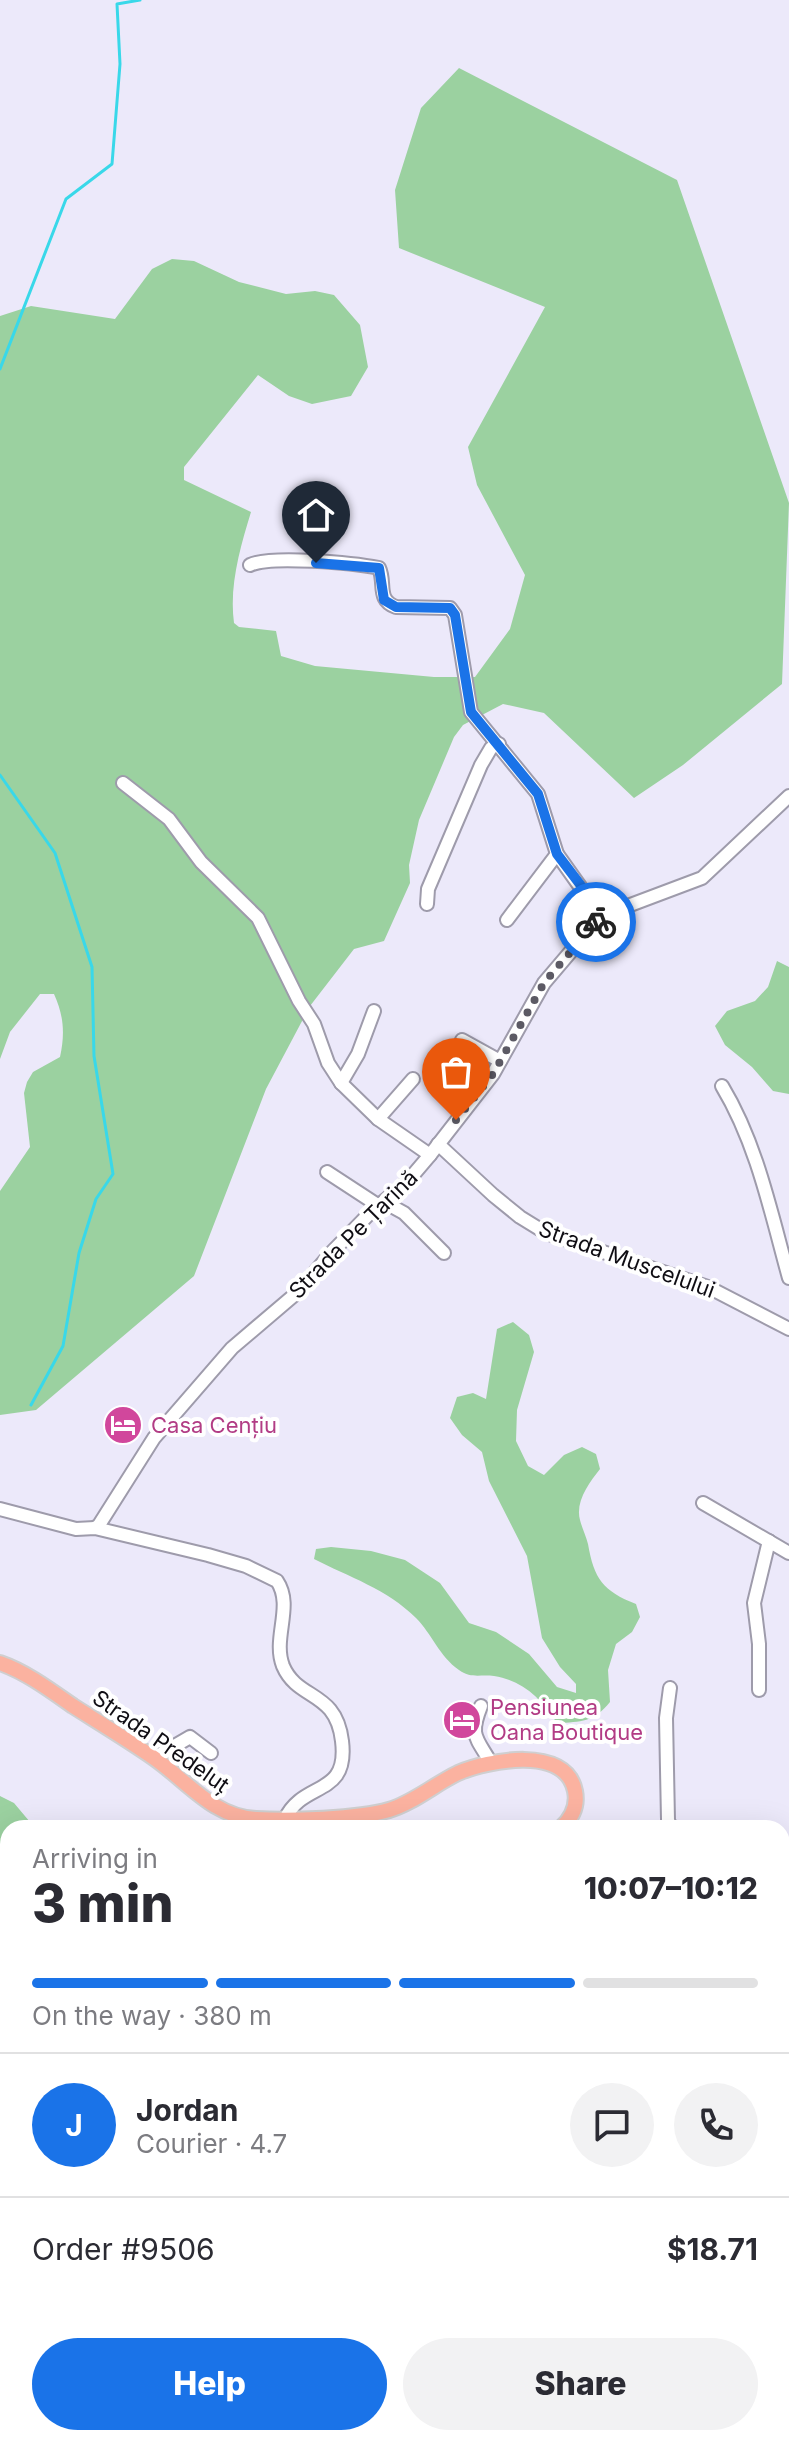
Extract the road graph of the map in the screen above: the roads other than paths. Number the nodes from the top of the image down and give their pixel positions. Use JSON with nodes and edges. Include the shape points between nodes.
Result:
{"nodes":[{"id":1,"x":250,"y":565,"type":"dead end"},
{"id":2,"x":499,"y":744,"type":"junction"},
{"id":3,"x":123,"y":783,"type":"dead end"},
{"id":4,"x":789,"y":796,"type":"edge"},
{"id":5,"x":557,"y":854,"type":"junction"},
{"id":6,"x":427,"y":904,"type":"dead end"},
{"id":7,"x":601,"y":916,"type":"junction"},
{"id":8,"x":507,"y":920,"type":"dead end"},
{"id":9,"x":374,"y":1011,"type":"dead end"},
{"id":10,"x":462,"y":1040,"type":"dead end"},
{"id":11,"x":500,"y":1061,"type":"junction"},
{"id":12,"x":413,"y":1079,"type":"dead end"},
{"id":13,"x":341,"y":1083,"type":"junction"},
{"id":14,"x":722,"y":1086,"type":"dead end"},
{"id":15,"x":378,"y":1119,"type":"junction"},
{"id":16,"x":438,"y":1144,"type":"junction"},
{"id":17,"x":430,"y":1155,"type":"junction"},
{"id":18,"x":327,"y":1172,"type":"dead end"},
{"id":19,"x":381,"y":1204,"type":"junction"},
{"id":20,"x":444,"y":1253,"type":"dead end"},
{"id":21,"x":789,"y":1278,"type":"edge"},
{"id":22,"x":789,"y":1329,"type":"edge"},
{"id":23,"x":703,"y":1503,"type":"dead end"},
{"id":24,"x":0,"y":1509,"type":"edge"},
{"id":25,"x":95,"y":1528,"type":"junction"},
{"id":26,"x":769,"y":1541,"type":"junction"},
{"id":27,"x":789,"y":1553,"type":"edge"},
{"id":28,"x":0,"y":1663,"type":"edge"},
{"id":29,"x":670,"y":1688,"type":"dead end"},
{"id":30,"x":759,"y":1690,"type":"dead end"},
{"id":31,"x":481,"y":1706,"type":"dead end"},
{"id":32,"x":211,"y":1753,"type":"dead end"},
{"id":33,"x":154,"y":1758,"type":"junction"},
{"id":34,"x":491,"y":1763,"type":"junction"},
{"id":35,"x":285,"y":1819,"type":"junction"},
{"id":36,"x":568,"y":1820,"type":"edge"},
{"id":37,"x":668,"y":1820,"type":"edge"}],
"edges":[{"from":1,"to":2,"type":"street","via":[[289,561],[379,568],[389,605],[450,608],[471,712]]},
{"from":2,"to":5,"type":"street","via":[[538,794]]},
{"from":2,"to":6,"type":"street","via":[[487,752],[428,889]]},
{"from":3,"to":13,"type":"street","via":[[169,819],[201,862],[258,918]]},
{"from":4,"to":7,"type":"street","name":"Strada Pe Țarină","via":[[702,878]]},
{"from":5,"to":7,"type":"street"},
{"from":5,"to":8,"type":"street"},
{"from":7,"to":11,"type":"street","name":"Strada Pe Țarină","via":[[544,983]]},
{"from":9,"to":13,"type":"street"},
{"from":10,"to":11,"type":"street"},
{"from":11,"to":16,"type":"street","name":"Strada Pe Țarină"},
{"from":12,"to":15,"type":"street"},
{"from":13,"to":15,"type":"street"},
{"from":14,"to":21,"type":"street","via":[[748,1137]]},
{"from":15,"to":17,"type":"street"},
{"from":16,"to":17,"type":"street","name":"Strada Pe Țarină"},
{"from":16,"to":22,"type":"street","name":"Strada Muscelului","via":[[493,1195],[546,1233],[708,1287]]},
{"from":17,"to":19,"type":"street","name":"Strada Pe Țarină"},
{"from":18,"to":19,"type":"street"},
{"from":19,"to":20,"type":"street","via":[[404,1213]]},
{"from":19,"to":25,"type":"street","name":"Strada Pe Țarină","via":[[299,1291],[232,1348],[154,1438]]},
{"from":23,"to":26,"type":"street"},
{"from":24,"to":25,"type":"street","via":[[76,1529]]},
{"from":25,"to":35,"type":"street","via":[[246,1566],[282,1587],[282,1665],[295,1683],[334,1713],[344,1755],[331,1784],[293,1805]]},
{"from":26,"to":27,"type":"street"},
{"from":26,"to":30,"type":"street","via":[[754,1603]]},
{"from":28,"to":33,"type":"main road","name":"Strada Predeluț"},
{"from":29,"to":37,"type":"street"},
{"from":31,"to":34,"type":"street","via":[[474,1734]]},
{"from":32,"to":33,"type":"street","via":[[190,1737]]},
{"from":33,"to":35,"type":"main road","name":"Strada Predeluț","via":[[228,1814]]},
{"from":34,"to":35,"type":"main road","name":"Strada Predeluț","via":[[460,1772],[390,1810]]},
{"from":34,"to":36,"type":"main road","name":"Strada Predeluț","via":[[532,1760],[564,1770],[576,1797]]}]}
